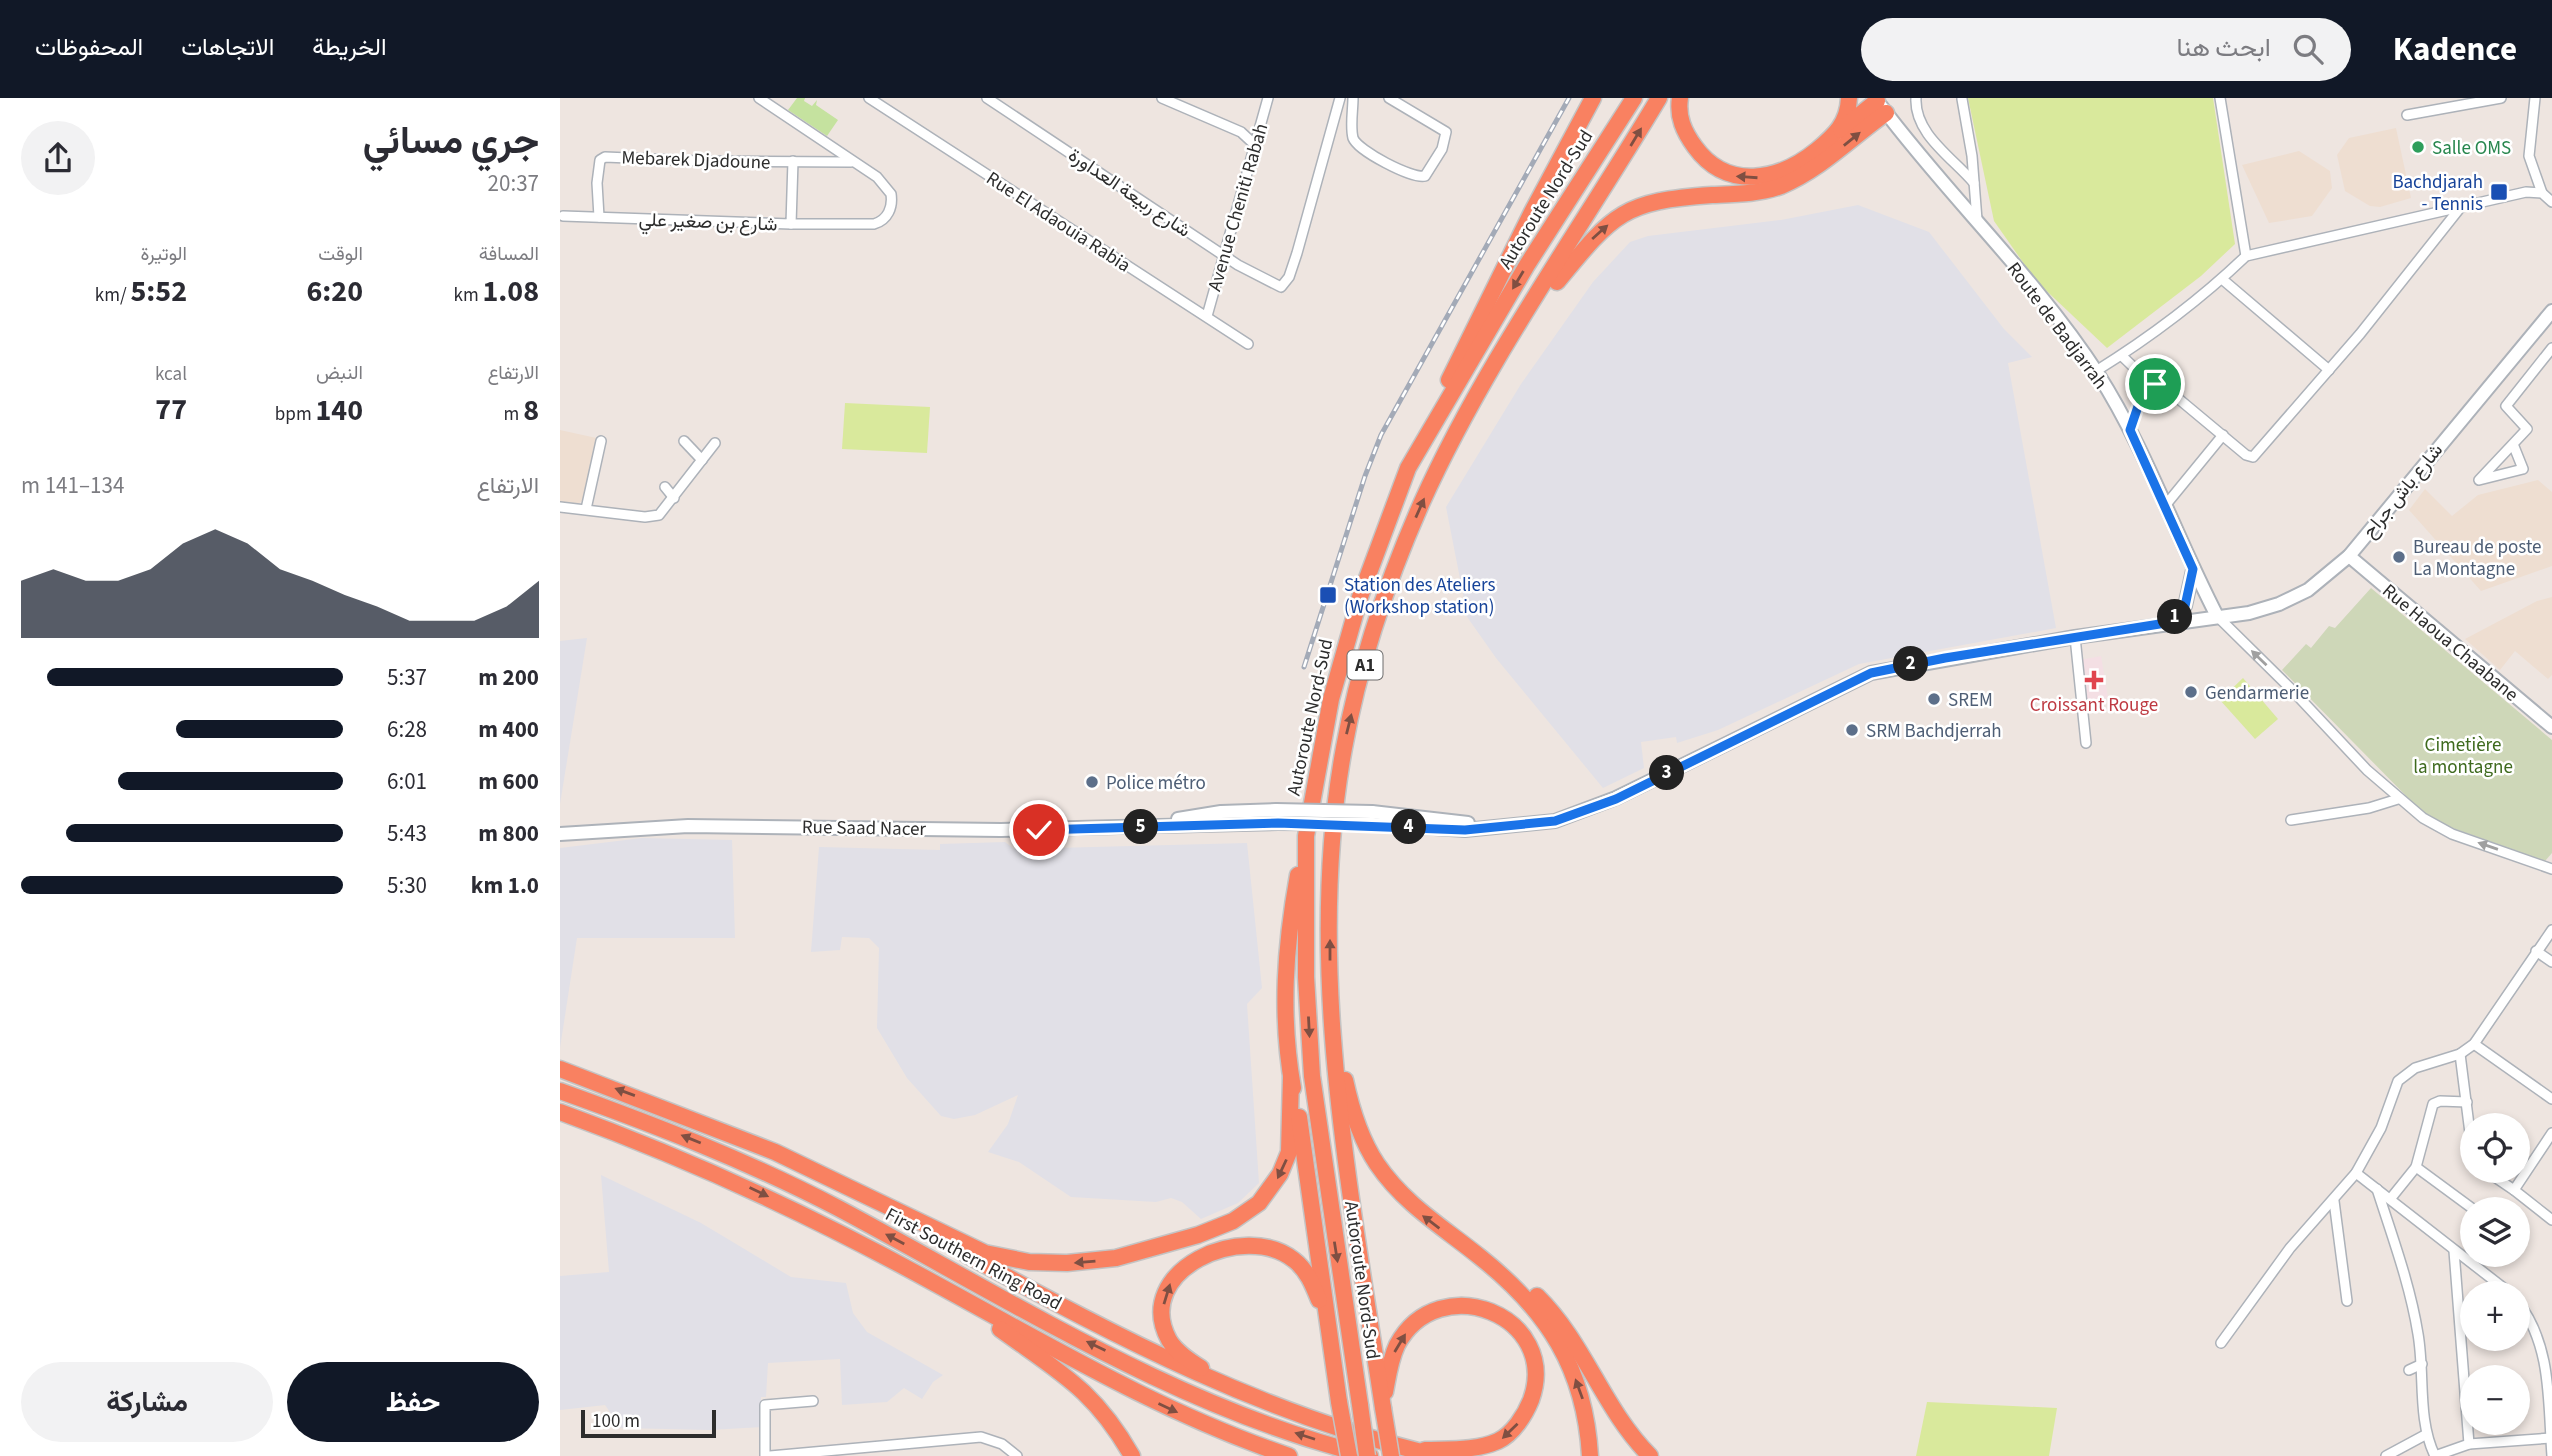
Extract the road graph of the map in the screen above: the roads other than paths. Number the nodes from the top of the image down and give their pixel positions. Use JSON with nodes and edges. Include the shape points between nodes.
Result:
{"nodes":[{"id":1,"x":759,"y":98,"type":"edge"},
{"id":2,"x":869,"y":98,"type":"edge"},
{"id":3,"x":987,"y":98,"type":"edge"},
{"id":4,"x":1163,"y":98,"type":"edge"},
{"id":5,"x":1268,"y":98,"type":"edge"},
{"id":6,"x":1340,"y":98,"type":"edge"},
{"id":7,"x":1353,"y":98,"type":"edge"},
{"id":8,"x":1389,"y":98,"type":"edge"},
{"id":9,"x":1593,"y":98,"type":"edge"},
{"id":10,"x":1633,"y":98,"type":"edge"},
{"id":11,"x":1660,"y":98,"type":"edge"},
{"id":12,"x":1680,"y":98,"type":"edge"},
{"id":13,"x":1849,"y":98,"type":"edge"},
{"id":14,"x":1916,"y":98,"type":"edge"},
{"id":15,"x":2220,"y":98,"type":"edge"},
{"id":16,"x":2501,"y":98,"type":"edge"},
{"id":17,"x":2535,"y":98,"type":"edge"},
{"id":18,"x":1962,"y":99,"type":"edge"},
{"id":19,"x":1879,"y":104,"type":"edge"},
{"id":20,"x":2407,"y":115,"type":"dead end"},
{"id":21,"x":1840,"y":130,"type":"junction"},
{"id":22,"x":1254,"y":144,"type":"junction"},
{"id":23,"x":793,"y":161,"type":"junction"},
{"id":24,"x":851,"y":162,"type":"junction"},
{"id":25,"x":1974,"y":183,"type":"junction"},
{"id":26,"x":2542,"y":193,"type":"junction"},
{"id":27,"x":2552,"y":202,"type":"edge"},
{"id":28,"x":2460,"y":208,"type":"junction"},
{"id":29,"x":563,"y":216,"type":"dead end"},
{"id":30,"x":599,"y":217,"type":"junction"},
{"id":31,"x":1977,"y":220,"type":"junction"},
{"id":32,"x":791,"y":224,"type":"junction"},
{"id":33,"x":1224,"y":255,"type":"junction"},
{"id":34,"x":2246,"y":256,"type":"junction"},
{"id":35,"x":2222,"y":279,"type":"junction"},
{"id":36,"x":2552,"y":311,"type":"edge"},
{"id":37,"x":1207,"y":316,"type":"junction"},
{"id":38,"x":1510,"y":341,"type":"junction"},
{"id":39,"x":1248,"y":344,"type":"dead end"},
{"id":40,"x":2552,"y":348,"type":"edge"},
{"id":41,"x":2122,"y":356,"type":"junction"},
{"id":42,"x":2329,"y":370,"type":"junction"},
{"id":43,"x":2096,"y":371,"type":"junction"},
{"id":44,"x":2147,"y":380,"type":"junction"},
{"id":45,"x":2130,"y":430,"type":"junction"},
{"id":46,"x":2223,"y":435,"type":"junction"},
{"id":47,"x":601,"y":441,"type":"dead end"},
{"id":48,"x":684,"y":441,"type":"dead end"},
{"id":49,"x":715,"y":443,"type":"dead end"},
{"id":50,"x":2513,"y":443,"type":"junction"},
{"id":51,"x":702,"y":460,"type":"junction"},
{"id":52,"x":1408,"y":468,"type":"junction"},
{"id":53,"x":665,"y":486,"type":"dead end"},
{"id":54,"x":674,"y":498,"type":"junction"},
{"id":55,"x":560,"y":507,"type":"edge"},
{"id":56,"x":2164,"y":508,"type":"junction"},
{"id":57,"x":586,"y":509,"type":"junction"},
{"id":58,"x":2349,"y":556,"type":"junction"},
{"id":59,"x":2193,"y":569,"type":"junction"},
{"id":60,"x":2217,"y":616,"type":"junction"},
{"id":61,"x":2166,"y":623,"type":"junction"},
{"id":62,"x":2075,"y":636,"type":"junction"},
{"id":63,"x":2552,"y":727,"type":"edge"},
{"id":64,"x":2086,"y":743,"type":"dead end"},
{"id":65,"x":2398,"y":799,"type":"junction"},
{"id":66,"x":2291,"y":820,"type":"dead end"},
{"id":67,"x":1489,"y":828,"type":"joint"},
{"id":68,"x":560,"y":834,"type":"edge"},
{"id":69,"x":1306,"y":836,"type":"junction"},
{"id":70,"x":2552,"y":869,"type":"edge"},
{"id":71,"x":2552,"y":930,"type":"edge"},
{"id":72,"x":2536,"y":951,"type":"junction"},
{"id":73,"x":2552,"y":962,"type":"edge"},
{"id":74,"x":1332,"y":1018,"type":"junction"},
{"id":75,"x":2474,"y":1044,"type":"junction"},
{"id":76,"x":2460,"y":1054,"type":"junction"},
{"id":77,"x":560,"y":1069,"type":"edge"},
{"id":78,"x":1291,"y":1078,"type":"junction"},
{"id":79,"x":560,"y":1091,"type":"edge"},
{"id":80,"x":2552,"y":1100,"type":"edge"},
{"id":81,"x":2467,"y":1102,"type":"junction"},
{"id":82,"x":560,"y":1112,"type":"edge"},
{"id":83,"x":2468,"y":1113,"type":"edge"},
{"id":84,"x":2552,"y":1133,"type":"edge"},
{"id":85,"x":2416,"y":1167,"type":"junction"},
{"id":86,"x":2356,"y":1173,"type":"junction"},
{"id":87,"x":2504,"y":1183,"type":"edge"},
{"id":88,"x":845,"y":1187,"type":"junction"},
{"id":89,"x":2376,"y":1189,"type":"junction"},
{"id":90,"x":2514,"y":1190,"type":"junction"},
{"id":91,"x":2391,"y":1198,"type":"junction"},
{"id":92,"x":2460,"y":1199,"type":"edge"},
{"id":93,"x":2334,"y":1201,"type":"junction"},
{"id":94,"x":2552,"y":1220,"type":"edge"},
{"id":95,"x":2454,"y":1251,"type":"junction"},
{"id":96,"x":1479,"y":1256,"type":"junction"},
{"id":97,"x":2497,"y":1281,"type":"edge"},
{"id":98,"x":935,"y":1283,"type":"junction"},
{"id":99,"x":2347,"y":1301,"type":"dead end"},
{"id":100,"x":2530,"y":1321,"type":"edge"},
{"id":101,"x":2221,"y":1343,"type":"dead end"},
{"id":102,"x":1334,"y":1364,"type":"junction"},
{"id":103,"x":2422,"y":1364,"type":"junction"},
{"id":104,"x":2409,"y":1370,"type":"dead end"},
{"id":105,"x":1223,"y":1384,"type":"junction"},
{"id":106,"x":813,"y":1401,"type":"dead end"},
{"id":107,"x":2550,"y":1401,"type":"edge"},
{"id":108,"x":1383,"y":1408,"type":"junction"},
{"id":109,"x":2425,"y":1435,"type":"junction"},
{"id":110,"x":2550,"y":1438,"type":"edge"},
{"id":111,"x":2469,"y":1444,"type":"junction"},
{"id":112,"x":1413,"y":1450,"type":"junction"},
{"id":113,"x":767,"y":1456,"type":"edge"},
{"id":114,"x":1017,"y":1456,"type":"edge"},
{"id":115,"x":1132,"y":1456,"type":"edge"},
{"id":116,"x":1289,"y":1456,"type":"edge"},
{"id":117,"x":1349,"y":1456,"type":"edge"},
{"id":118,"x":1368,"y":1456,"type":"edge"},
{"id":119,"x":1391,"y":1456,"type":"edge"},
{"id":120,"x":1437,"y":1456,"type":"edge"},
{"id":121,"x":1590,"y":1456,"type":"edge"},
{"id":122,"x":1650,"y":1456,"type":"edge"},
{"id":123,"x":2386,"y":1456,"type":"edge"},
{"id":124,"x":2435,"y":1456,"type":"edge"},
{"id":125,"x":2552,"y":1456,"type":"edge"}],
"edges":[{"from":1,"to":24,"type":"street"},
{"from":2,"to":37,"type":"street","name":"Rue El Adaouia Rabia"},
{"from":3,"to":33,"type":"street","name":"شارع ربيعة العداورة"},
{"from":4,"to":22,"type":"street","via":[[1241,132]]},
{"from":5,"to":22,"type":"street","name":"Avenue Cheniti Rabah"},
{"from":6,"to":33,"type":"street","name":"شارع ربيعة العداورة","via":[[1289,277],[1281,287],[1273,285]]},
{"from":7,"to":8,"type":"street","via":[[1352,135],[1358,146],[1390,165],[1425,176],[1442,149],[1446,132]]},
{"from":9,"to":52,"type":"highway","via":[[1497,281]]},
{"from":10,"to":52,"type":"highway","name":"Autoroute Nord-Sud","number":"A1","one_way":true,"via":[[1520,276]]},
{"from":38,"to":11,"type":"highway","name":"Autoroute Nord-Sud","number":"A1","one_way":true},
{"from":21,"to":12,"type":"highway","one_way":true,"via":[[1783,171],[1756,178],[1732,176],[1709,164],[1691,142],[1679,114]]},
{"from":13,"to":21,"type":"highway"},
{"from":14,"to":25,"type":"street","via":[[1927,132]]},
{"from":15,"to":34,"type":"street"},
{"from":16,"to":20,"type":"street"},
{"from":17,"to":26,"type":"street","via":[[2529,156]]},
{"from":18,"to":25,"type":"street"},
{"from":19,"to":21,"type":"highway"},
{"from":19,"to":31,"type":"main road","name":"Route de Badjarrah"},
{"from":38,"to":19,"type":"highway","one_way":true,"via":[[1587,243],[1623,214],[1673,197],[1780,186],[1816,166]]},
{"from":22,"to":33,"type":"street","name":"Avenue Cheniti Rabah"},
{"from":23,"to":24,"type":"street","name":"Mebarek Djadoune"},
{"from":23,"to":30,"type":"street","name":"Mebarek Djadoune","via":[[606,157],[597,170]]},
{"from":23,"to":32,"type":"street","name":"شارع بن صغير علي"},
{"from":24,"to":32,"type":"street","via":[[877,177],[891,194],[885,219],[864,225]]},
{"from":25,"to":31,"type":"street"},
{"from":26,"to":27,"type":"street"},
{"from":26,"to":28,"type":"street","via":[[2526,192]]},
{"from":28,"to":34,"type":"street"},
{"from":28,"to":42,"type":"street"},
{"from":29,"to":30,"type":"street","name":"شارع بن صغير علي"},
{"from":30,"to":32,"type":"street","name":"شارع بن صغير علي"},
{"from":31,"to":43,"type":"main road","name":"Route de Badjarrah"},
{"from":33,"to":37,"type":"street","name":"Avenue Cheniti Rabah"},
{"from":34,"to":35,"type":"street"},
{"from":35,"to":41,"type":"street"},
{"from":35,"to":42,"type":"street"},
{"from":36,"to":58,"type":"main road","name":"شارع باش جراح"},
{"from":37,"to":39,"type":"street","name":"Rue El Adaouia Rabia"},
{"from":74,"to":38,"type":"highway","name":"Autoroute Nord-Sud","number":"A1","one_way":true,"via":[[1332,865],[1338,790],[1353,708],[1405,542],[1453,441]]},
{"from":40,"to":50,"type":"street","via":[[2506,406],[2528,429]]},
{"from":41,"to":43,"type":"street"},
{"from":41,"to":44,"type":"street"},
{"from":42,"to":46,"type":"street","via":[[2256,456],[2246,455]]},
{"from":43,"to":45,"type":"main road","name":"Route de Badjarrah"},
{"from":44,"to":45,"type":"street"},
{"from":44,"to":46,"type":"street","via":[[2170,392]]},
{"from":45,"to":56,"type":"main road","name":"Route de Badjarrah"},
{"from":46,"to":56,"type":"street"},
{"from":47,"to":57,"type":"street"},
{"from":48,"to":51,"type":"street"},
{"from":49,"to":51,"type":"street"},
{"from":50,"to":50,"type":"street","via":[[2488,471],[2479,480],[2523,470]]},
{"from":51,"to":54,"type":"street"},
{"from":52,"to":69,"type":"highway","name":"Autoroute Nord-Sud","number":"A1","via":[[1346,642]]},
{"from":53,"to":54,"type":"street"},
{"from":54,"to":57,"type":"street","via":[[653,517]]},
{"from":55,"to":57,"type":"street"},
{"from":56,"to":59,"type":"main road","name":"Route de Badjarrah"},
{"from":58,"to":60,"type":"main road","name":"شارع باش جراح","via":[[2308,590],[2279,604]]},
{"from":58,"to":63,"type":"main road","name":"Rue Haoua Chaabane"},
{"from":59,"to":60,"type":"main road","name":"Route de Badjarrah"},
{"from":59,"to":61,"type":"main road","via":[[2185,606]]},
{"from":60,"to":61,"type":"main road","name":"شارع باش جراح"},
{"from":65,"to":60,"type":"street","one_way":true},
{"from":61,"to":62,"type":"main road","name":"شارع باش جراح"},
{"from":62,"to":64,"type":"street"},
{"from":62,"to":67,"type":"main road","name":"شارع باش جراح","via":[[1871,673],[1616,799],[1555,821]]},
{"from":65,"to":66,"type":"street"},
{"from":70,"to":65,"type":"street","one_way":true,"via":[[2444,830]]},
{"from":67,"to":68,"type":"main road","name":"Rue Saad Nacer","bridge":true,"via":[[1372,818],[1200,814],[1168,824],[1108,829],[688,826]]},
{"from":69,"to":78,"type":"highway","via":[[1285,950],[1283,984]]},
{"from":69,"to":118,"type":"highway","name":"Autoroute Nord-Sud","number":"A1","one_way":true,"bridge":true,"via":[[1312,1076]]},
{"from":71,"to":72,"type":"street"},
{"from":72,"to":73,"type":"street"},
{"from":72,"to":75,"type":"street"},
{"from":96,"to":74,"type":"highway","one_way":true,"via":[[1421,1215],[1376,1163],[1348,1092]]},
{"from":74,"to":108,"type":"highway","name":"Autoroute Nord-Sud","number":"A1","via":[[1358,1252]]},
{"from":75,"to":76,"type":"street"},
{"from":75,"to":80,"type":"street"},
{"from":76,"to":81,"type":"street"},
{"from":76,"to":86,"type":"street","via":[[2423,1064],[2398,1081],[2381,1128]]},
{"from":88,"to":77,"type":"highway","one_way":true,"via":[[775,1152]]},
{"from":78,"to":88,"type":"highway","one_way":true,"via":[[1289,1152],[1259,1203],[1217,1228],[1116,1258],[1047,1263],[985,1253]]},
{"from":78,"to":102,"type":"highway"},
{"from":118,"to":79,"type":"highway","name":"First Southern Ring Road","one_way":true,"via":[[1198,1395],[773,1176],[666,1129]]},
{"from":81,"to":83,"type":"street"},
{"from":81,"to":85,"type":"street","via":[[2433,1104]]},
{"from":82,"to":98,"type":"highway","one_way":true,"via":[[702,1166]]},
{"from":84,"to":90,"type":"street"},
{"from":85,"to":91,"type":"street"},
{"from":85,"to":92,"type":"street"},
{"from":86,"to":89,"type":"street"},
{"from":86,"to":93,"type":"street"},
{"from":87,"to":90,"type":"street"},
{"from":88,"to":105,"type":"highway","via":[[1104,1329]]},
{"from":89,"to":91,"type":"street"},
{"from":89,"to":103,"type":"street","via":[[2408,1288]]},
{"from":90,"to":94,"type":"street"},
{"from":91,"to":95,"type":"street"},
{"from":93,"to":99,"type":"street"},
{"from":93,"to":101,"type":"street","via":[[2290,1248]]},
{"from":95,"to":97,"type":"street"},
{"from":95,"to":111,"type":"street"},
{"from":121,"to":96,"type":"highway","one_way":true,"via":[[1584,1406],[1563,1349],[1532,1306]]},
{"from":96,"to":122,"type":"highway","via":[[1550,1308],[1622,1423]]},
{"from":98,"to":115,"type":"highway","via":[[1065,1373],[1098,1404]]},
{"from":98,"to":116,"type":"highway","one_way":true,"via":[[1166,1408]]},
{"from":100,"to":107,"type":"street","via":[[2541,1337],[2547,1360]]},
{"from":105,"to":102,"type":"highway","one_way":true,"via":[[1169,1341],[1163,1312],[1167,1289],[1178,1273],[1189,1264],[1237,1246],[1275,1249],[1304,1270],[1319,1301]]},
{"from":102,"to":117,"type":"highway","bridge":true},
{"from":103,"to":104,"type":"street"},
{"from":103,"to":109,"type":"street"},
{"from":105,"to":112,"type":"highway","via":[[1304,1418]]},
{"from":106,"to":113,"type":"street","via":[[765,1405]]},
{"from":107,"to":110,"type":"street"},
{"from":108,"to":112,"type":"highway","one_way":true,"via":[[1397,1346],[1424,1316],[1451,1306],[1475,1306],[1501,1315],[1519,1330],[1531,1351],[1535,1384],[1529,1406],[1515,1426],[1500,1440],[1476,1448]]},
{"from":108,"to":119,"type":"highway","name":"Autoroute Nord-Sud","number":"A1","bridge":true},
{"from":109,"to":123,"type":"street"},
{"from":109,"to":124,"type":"street"},
{"from":110,"to":111,"type":"street"},
{"from":110,"to":125,"type":"street"},
{"from":111,"to":124,"type":"street"},
{"from":112,"to":120,"type":"highway"},
{"from":113,"to":114,"type":"street","via":[[981,1437],[1002,1444]]}]}
